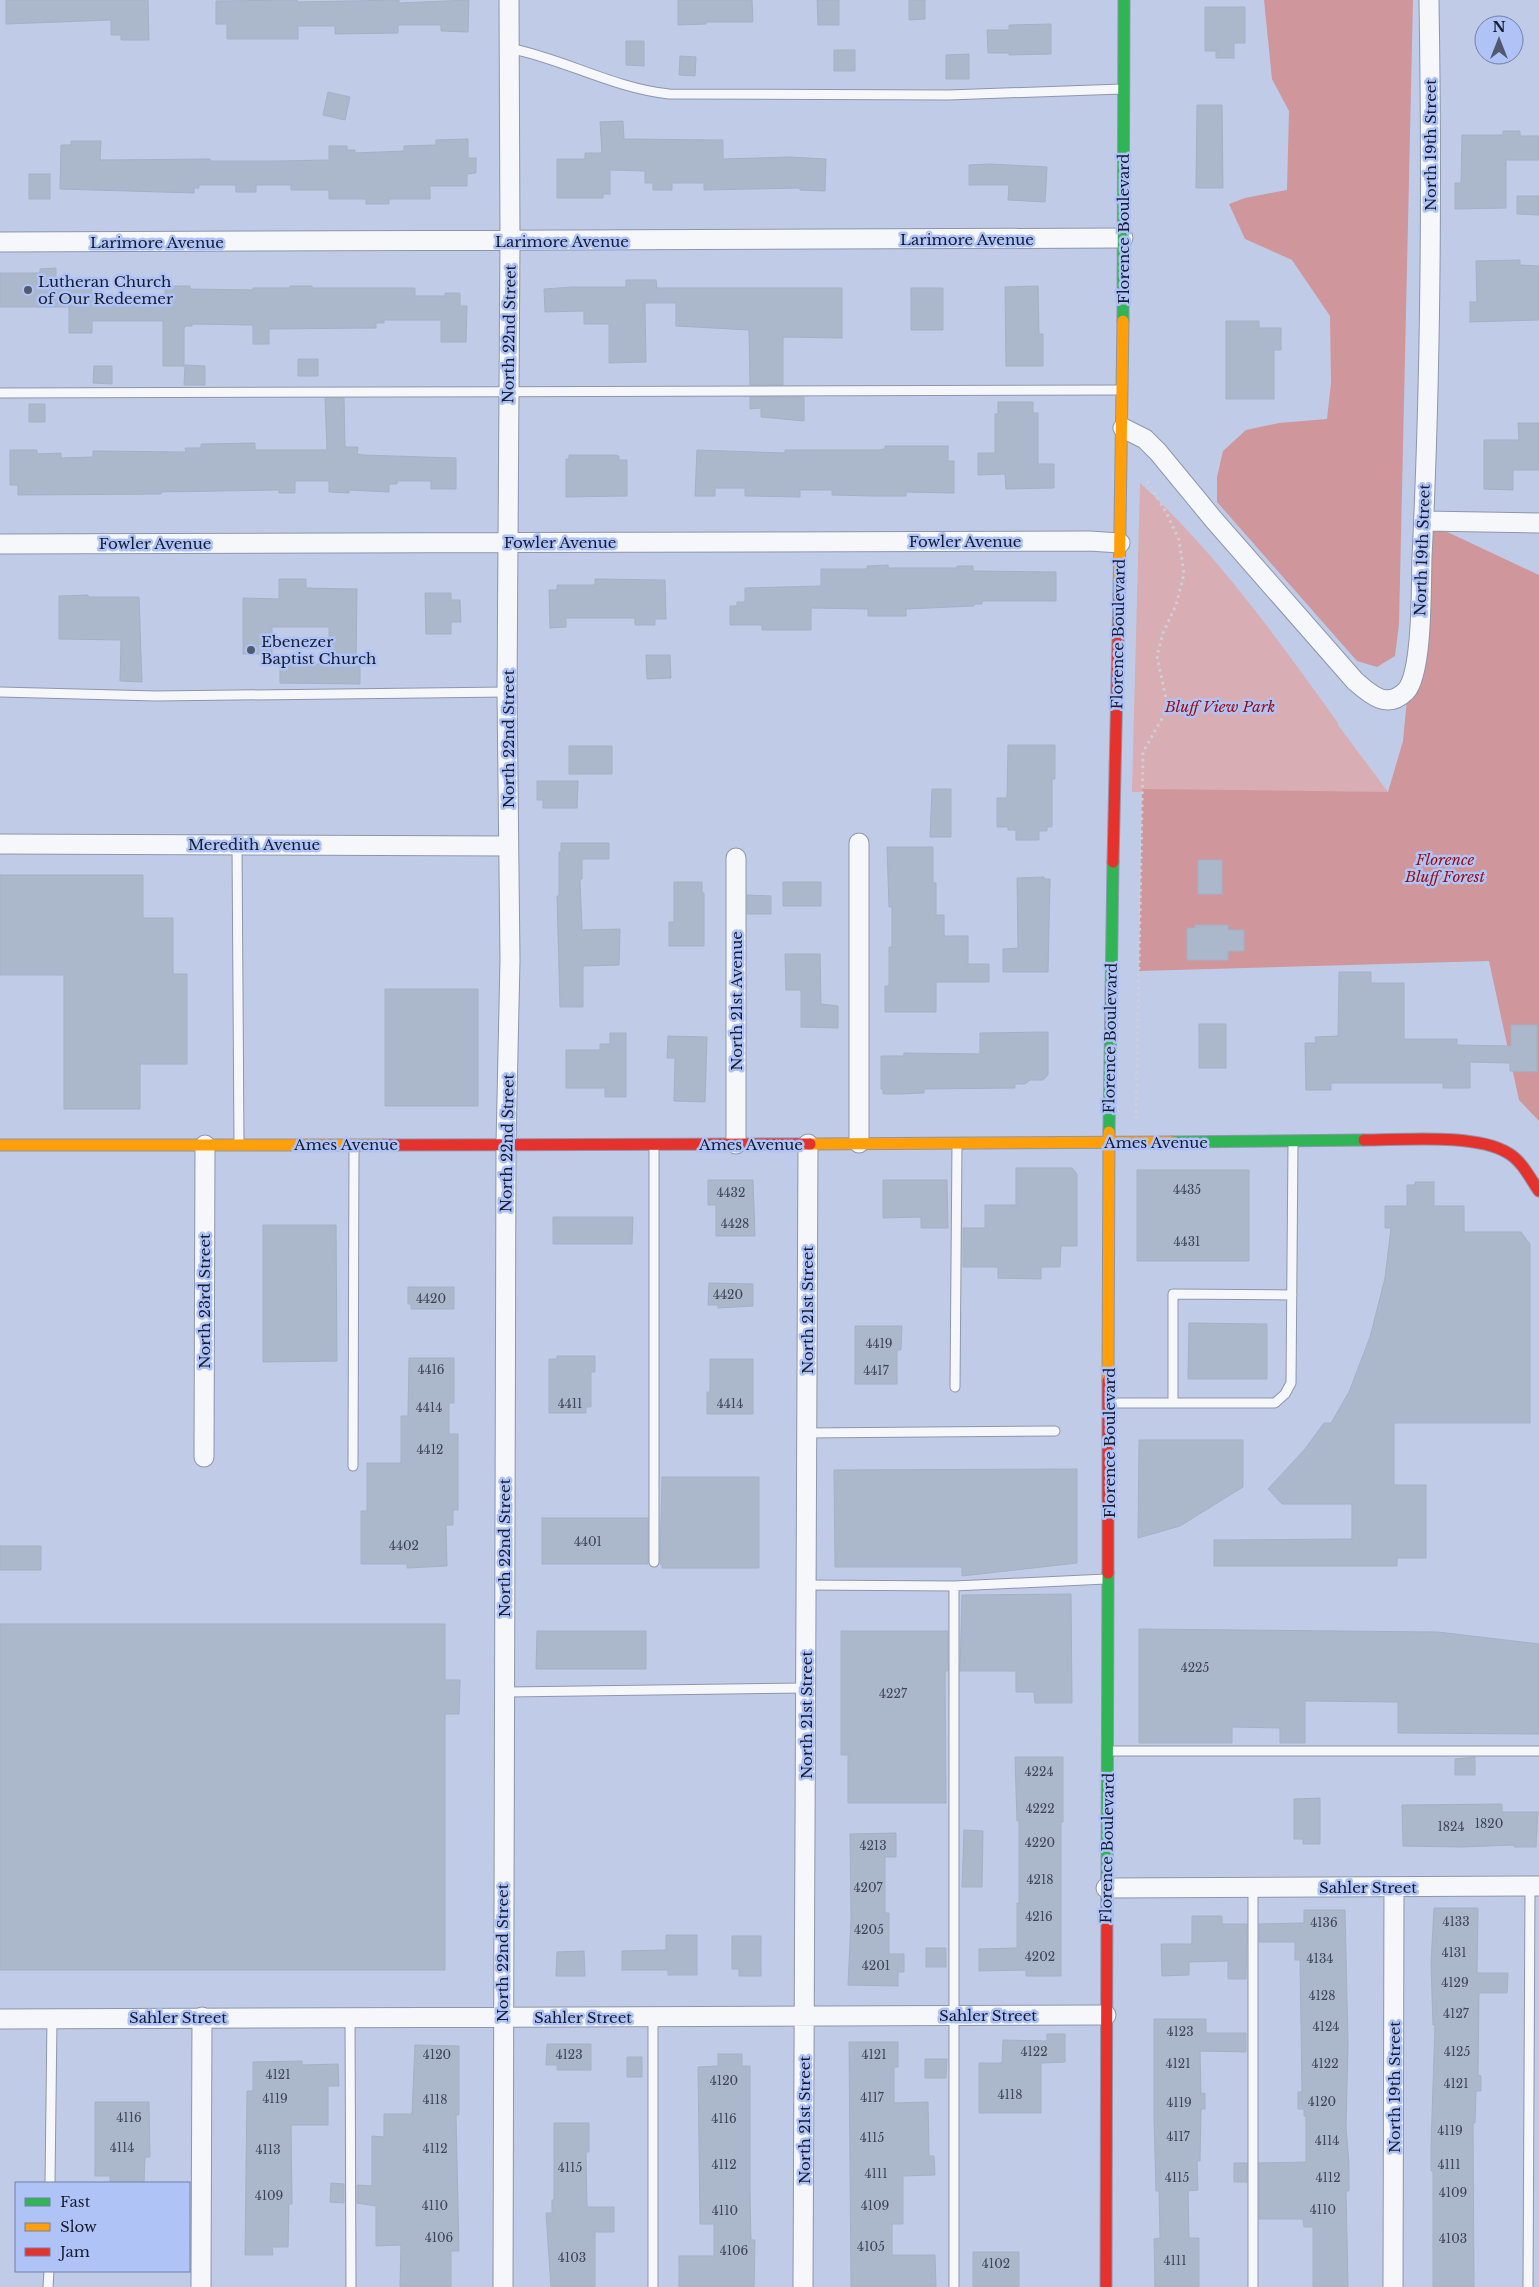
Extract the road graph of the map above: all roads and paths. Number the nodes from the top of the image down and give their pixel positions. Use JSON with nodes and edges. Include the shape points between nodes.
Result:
{"nodes":[{"id":1,"x":509,"y":0,"type":"edge"},
{"id":2,"x":1124,"y":0,"type":"edge"},
{"id":3,"x":1429,"y":0,"type":"edge"},
{"id":4,"x":509,"y":48,"type":"junction"},
{"id":5,"x":1122,"y":89,"type":"junction"},
{"id":6,"x":1124,"y":238,"type":"junction"},
{"id":7,"x":510,"y":241,"type":"junction"},
{"id":8,"x":0,"y":242,"type":"edge"},
{"id":9,"x":1123,"y":390,"type":"junction"},
{"id":10,"x":508,"y":392,"type":"junction"},
{"id":11,"x":0,"y":393,"type":"edge"},
{"id":12,"x":1123,"y":428,"type":"junction"},
{"id":13,"x":1146,"y":475,"type":"dead end"},
{"id":14,"x":1424,"y":521,"type":"junction"},
{"id":15,"x":1539,"y":523,"type":"edge"},
{"id":16,"x":508,"y":542,"type":"junction"},
{"id":17,"x":1120,"y":543,"type":"junction"},
{"id":18,"x":0,"y":544,"type":"edge"},
{"id":19,"x":0,"y":692,"type":"edge"},
{"id":20,"x":507,"y":692,"type":"junction"},
{"id":21,"x":860,"y":843,"type":"dead end"},
{"id":22,"x":0,"y":844,"type":"edge"},
{"id":23,"x":237,"y":844,"type":"junction"},
{"id":24,"x":508,"y":846,"type":"junction"},
{"id":25,"x":736,"y":858,"type":"dead end"},
{"id":26,"x":1293,"y":1141,"type":"junction"},
{"id":27,"x":1109,"y":1142,"type":"junction"},
{"id":28,"x":1136,"y":1142,"type":"junction"},
{"id":29,"x":859,"y":1143,"type":"junction"},
{"id":30,"x":957,"y":1143,"type":"junction"},
{"id":31,"x":204,"y":1144,"type":"junction"},
{"id":32,"x":239,"y":1144,"type":"junction"},
{"id":33,"x":354,"y":1144,"type":"junction"},
{"id":34,"x":506,"y":1144,"type":"junction"},
{"id":35,"x":654,"y":1144,"type":"junction"},
{"id":36,"x":736,"y":1144,"type":"junction"},
{"id":37,"x":808,"y":1144,"type":"junction"},
{"id":38,"x":0,"y":1145,"type":"edge"},
{"id":39,"x":1539,"y":1192,"type":"edge"},
{"id":40,"x":1292,"y":1295,"type":"junction"},
{"id":41,"x":955,"y":1387,"type":"dead end"},
{"id":42,"x":1109,"y":1403,"type":"junction"},
{"id":43,"x":1173,"y":1403,"type":"junction"},
{"id":44,"x":1055,"y":1431,"type":"dead end"},
{"id":45,"x":807,"y":1433,"type":"junction"},
{"id":46,"x":204,"y":1457,"type":"dead end"},
{"id":47,"x":353,"y":1466,"type":"dead end"},
{"id":48,"x":654,"y":1562,"type":"dead end"},
{"id":49,"x":1109,"y":1578,"type":"junction"},
{"id":50,"x":806,"y":1585,"type":"junction"},
{"id":51,"x":954,"y":1586,"type":"junction"},
{"id":52,"x":806,"y":1688,"type":"junction"},
{"id":53,"x":504,"y":1692,"type":"junction"},
{"id":54,"x":1108,"y":1751,"type":"junction"},
{"id":55,"x":1539,"y":1751,"type":"edge"},
{"id":56,"x":1535,"y":1886,"type":"edge"},
{"id":57,"x":1253,"y":1887,"type":"junction"},
{"id":58,"x":1394,"y":1887,"type":"junction"},
{"id":59,"x":1106,"y":1888,"type":"junction"},
{"id":60,"x":1106,"y":2015,"type":"junction"},
{"id":61,"x":804,"y":2016,"type":"junction"},
{"id":62,"x":954,"y":2016,"type":"junction"},
{"id":63,"x":202,"y":2017,"type":"junction"},
{"id":64,"x":350,"y":2017,"type":"junction"},
{"id":65,"x":502,"y":2017,"type":"junction"},
{"id":66,"x":653,"y":2017,"type":"junction"},
{"id":67,"x":52,"y":2018,"type":"junction"},
{"id":68,"x":0,"y":2019,"type":"edge"},
{"id":69,"x":50,"y":2182,"type":"edge"},
{"id":70,"x":48,"y":2272,"type":"edge"},
{"id":71,"x":48,"y":2287,"type":"edge"},
{"id":72,"x":201,"y":2287,"type":"edge"},
{"id":73,"x":351,"y":2287,"type":"edge"},
{"id":74,"x":502,"y":2287,"type":"edge"},
{"id":75,"x":653,"y":2287,"type":"edge"},
{"id":76,"x":803,"y":2287,"type":"edge"},
{"id":77,"x":954,"y":2287,"type":"edge"},
{"id":78,"x":1106,"y":2287,"type":"edge"},
{"id":79,"x":1253,"y":2287,"type":"edge"},
{"id":80,"x":1393,"y":2287,"type":"edge"},
{"id":81,"x":1528,"y":2287,"type":"edge"}],
"edges":[{"from":1,"to":4,"type":"street","name":"North 22nd Street"},
{"from":2,"to":5,"type":"street","name":"Florence Boulevard"},
{"from":3,"to":14,"type":"street","name":"North 19th Street","via":[[1430,345]]},
{"from":4,"to":5,"type":"lane","via":[[550,58],[650,92],[669,94],[948,95]]},
{"from":4,"to":7,"type":"street","name":"North 22nd Street"},
{"from":5,"to":6,"type":"street","name":"Florence Boulevard"},
{"from":6,"to":7,"type":"street","name":"Larimore Avenue"},
{"from":6,"to":9,"type":"street","name":"Florence Boulevard"},
{"from":7,"to":8,"type":"street","name":"Larimore Avenue"},
{"from":7,"to":10,"type":"street","name":"North 22nd Street"},
{"from":9,"to":10,"type":"lane"},
{"from":9,"to":12,"type":"street","name":"Florence Boulevard"},
{"from":10,"to":11,"type":"lane"},
{"from":10,"to":16,"type":"street","name":"North 22nd Street"},
{"from":12,"to":14,"type":"street","name":"North 19th Street","via":[[1145,439],[1158,452],[1355,681],[1372,696],[1385,701],[1392,701],[1406,690],[1416,667]]},
{"from":12,"to":17,"type":"street","name":"Florence Boulevard"},
{"from":13,"to":28,"type":"path","via":[[1147,483],[1179,540],[1184,574],[1157,656],[1168,708],[1142,752]]},
{"from":14,"to":15,"type":"street"},
{"from":16,"to":17,"type":"street","name":"Fowler Avenue"},
{"from":16,"to":18,"type":"street","name":"Fowler Avenue"},
{"from":16,"to":20,"type":"street","name":"North 22nd Street"},
{"from":17,"to":27,"type":"street","name":"Florence Boulevard"},
{"from":19,"to":20,"type":"lane","via":[[156,696]]},
{"from":20,"to":24,"type":"street","name":"North 22nd Street"},
{"from":21,"to":29,"type":"street"},
{"from":22,"to":23,"type":"street","name":"Meredith Avenue"},
{"from":23,"to":24,"type":"street","name":"Meredith Avenue"},
{"from":23,"to":32,"type":"lane"},
{"from":24,"to":34,"type":"street","name":"North 22nd Street","via":[[510,960]]},
{"from":25,"to":36,"type":"street","name":"North 21st Avenue"},
{"from":26,"to":28,"type":"street","name":"Ames Avenue"},
{"from":26,"to":39,"type":"street","name":"Ames Avenue","via":[[1454,1140],[1501,1149],[1516,1159]]},
{"from":26,"to":40,"type":"lane"},
{"from":27,"to":28,"type":"street","name":"Ames Avenue"},
{"from":27,"to":30,"type":"street","name":"Ames Avenue"},
{"from":27,"to":42,"type":"street","name":"Florence Boulevard"},
{"from":29,"to":30,"type":"street","name":"Ames Avenue"},
{"from":29,"to":37,"type":"street","name":"Ames Avenue"},
{"from":30,"to":41,"type":"lane"},
{"from":31,"to":32,"type":"street","name":"Ames Avenue"},
{"from":31,"to":38,"type":"street","name":"Ames Avenue"},
{"from":31,"to":46,"type":"street","name":"North 23rd Street"},
{"from":32,"to":33,"type":"street","name":"Ames Avenue"},
{"from":33,"to":34,"type":"street","name":"Ames Avenue"},
{"from":33,"to":47,"type":"lane"},
{"from":34,"to":35,"type":"street","name":"Ames Avenue"},
{"from":34,"to":53,"type":"street","name":"North 22nd Street"},
{"from":35,"to":36,"type":"street","name":"Ames Avenue"},
{"from":35,"to":48,"type":"lane"},
{"from":36,"to":37,"type":"street","name":"Ames Avenue"},
{"from":37,"to":45,"type":"street","name":"North 21st Street"},
{"from":40,"to":43,"type":"lane","via":[[1291,1383],[1284,1394],[1274,1403]]},
{"from":40,"to":43,"type":"lane","via":[[1173,1294]]},
{"from":42,"to":43,"type":"lane"},
{"from":42,"to":49,"type":"street","name":"Florence Boulevard"},
{"from":44,"to":45,"type":"lane"},
{"from":45,"to":50,"type":"street","name":"North 21st Street"},
{"from":49,"to":51,"type":"lane"},
{"from":49,"to":54,"type":"street","name":"Florence Boulevard"},
{"from":50,"to":51,"type":"lane"},
{"from":50,"to":52,"type":"street","name":"North 21st Street"},
{"from":51,"to":62,"type":"lane"},
{"from":52,"to":53,"type":"lane"},
{"from":52,"to":61,"type":"street","name":"North 21st Street"},
{"from":53,"to":65,"type":"street","name":"North 22nd Street"},
{"from":54,"to":55,"type":"lane"},
{"from":54,"to":59,"type":"street","name":"Florence Boulevard"},
{"from":56,"to":58,"type":"street","name":"Sahler Street"},
{"from":56,"to":81,"type":"lane"},
{"from":57,"to":58,"type":"street","name":"Sahler Street"},
{"from":57,"to":59,"type":"street","name":"Sahler Street"},
{"from":57,"to":79,"type":"lane"},
{"from":58,"to":80,"type":"street","name":"North 19th Street"},
{"from":59,"to":60,"type":"street","name":"Florence Boulevard"},
{"from":60,"to":62,"type":"street","name":"Sahler Street"},
{"from":60,"to":78,"type":"street","name":"Florence Boulevard"},
{"from":61,"to":62,"type":"street","name":"Sahler Street"},
{"from":61,"to":66,"type":"street","name":"Sahler Street"},
{"from":61,"to":76,"type":"street","name":"North 21st Street"},
{"from":62,"to":77,"type":"lane"},
{"from":63,"to":64,"type":"street","name":"Sahler Street"},
{"from":63,"to":67,"type":"street","name":"Sahler Street"},
{"from":63,"to":72,"type":"street"},
{"from":64,"to":65,"type":"street","name":"Sahler Street"},
{"from":64,"to":73,"type":"lane"},
{"from":65,"to":66,"type":"street","name":"Sahler Street"},
{"from":65,"to":74,"type":"street","name":"North 22nd Street"},
{"from":66,"to":75,"type":"lane"},
{"from":67,"to":68,"type":"street","name":"Sahler Street"},
{"from":67,"to":69,"type":"lane"},
{"from":70,"to":71,"type":"lane"}]}
